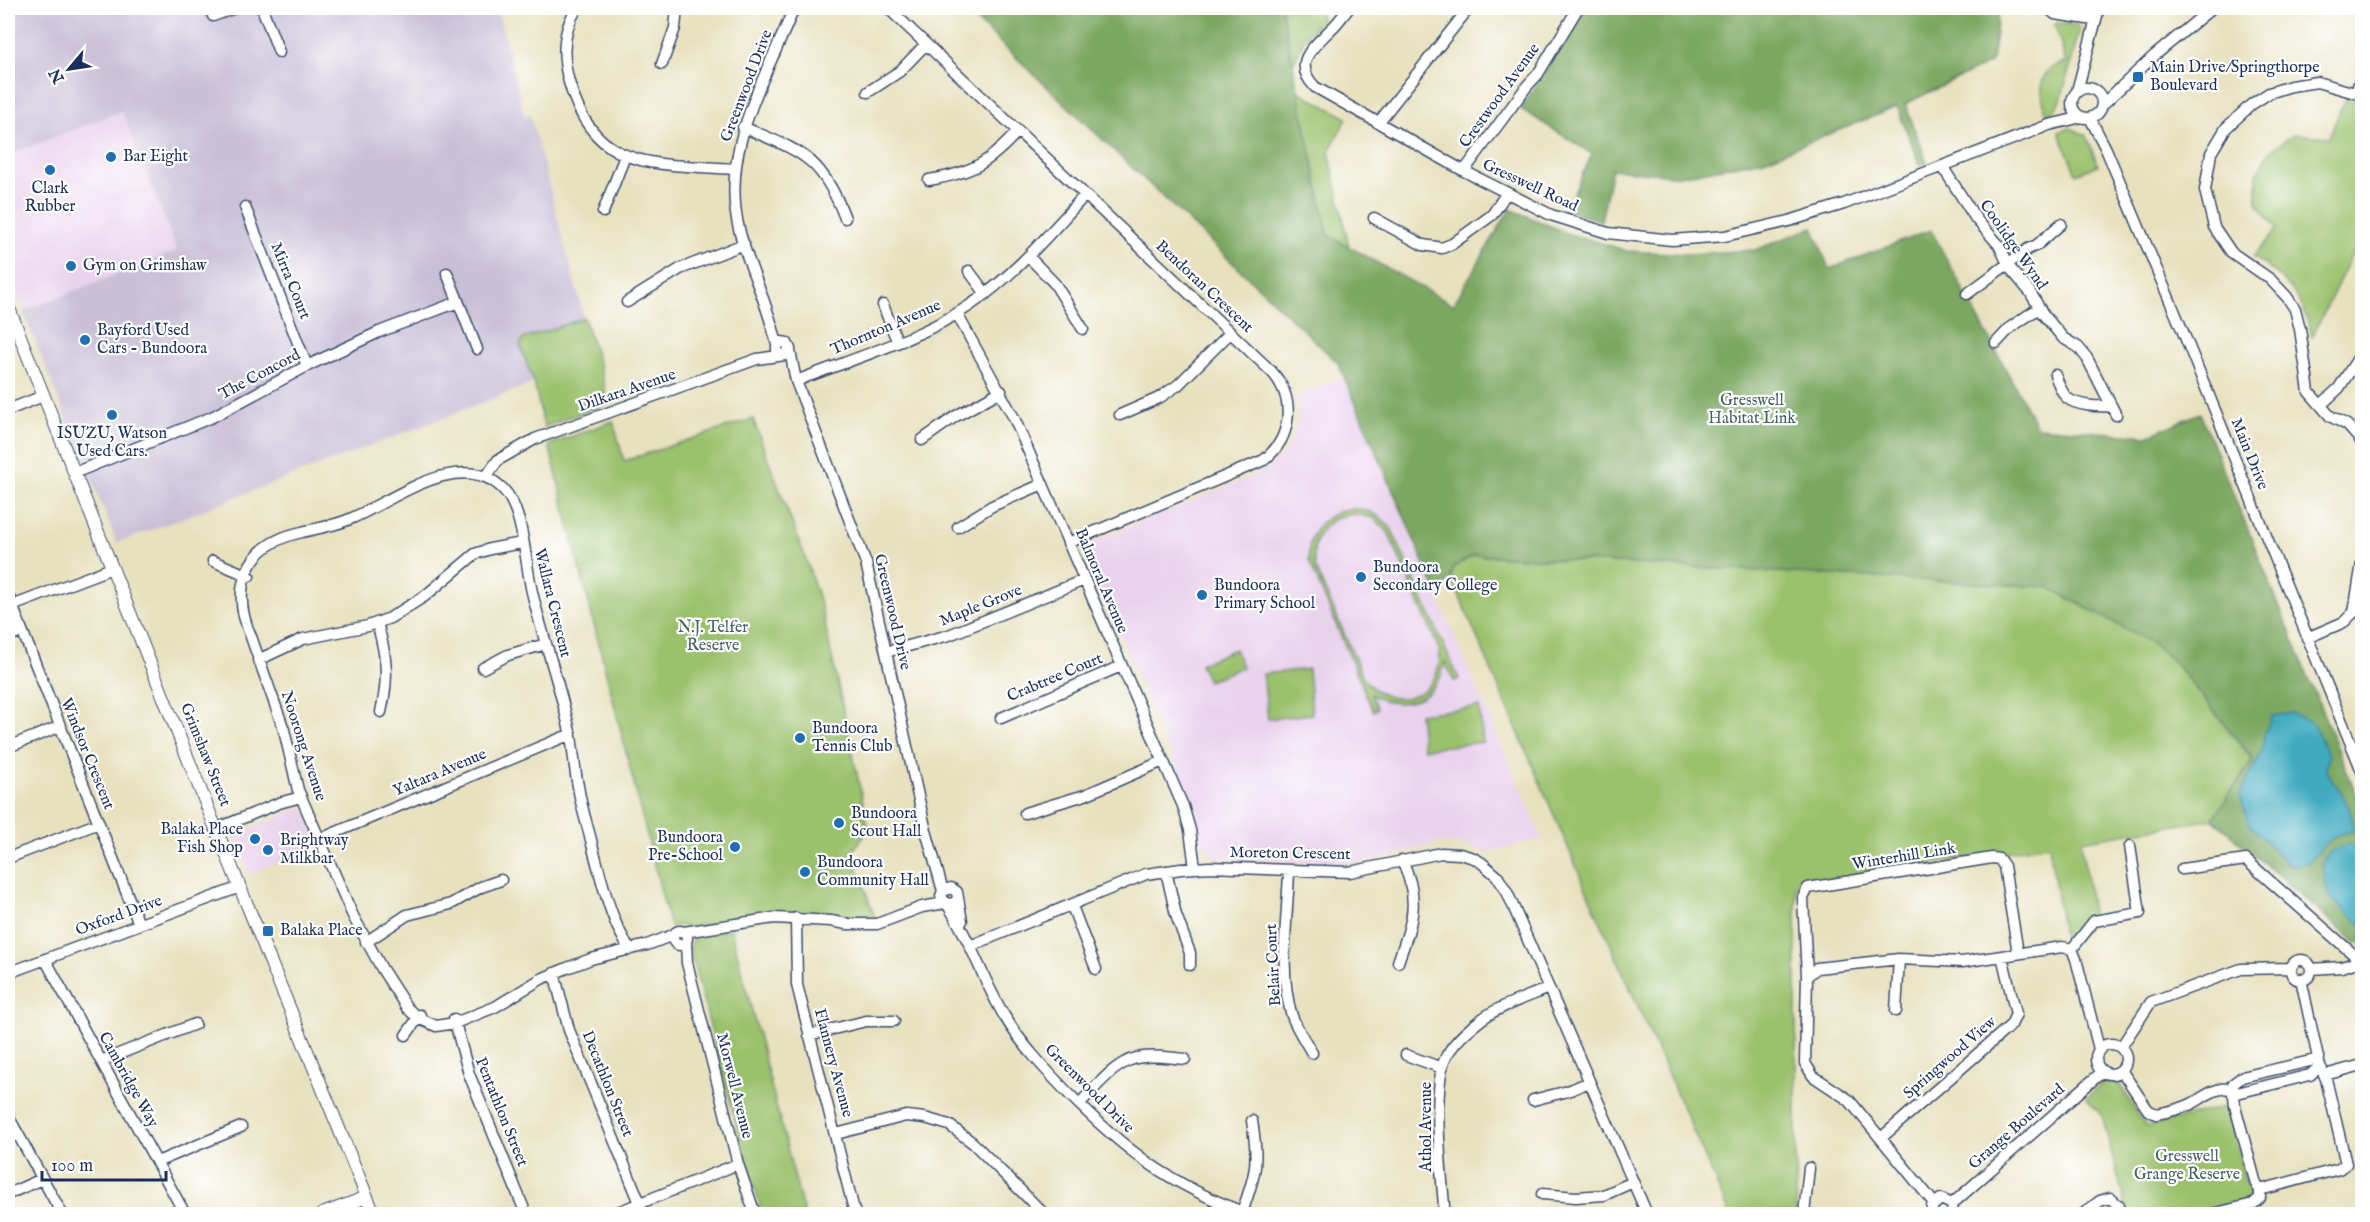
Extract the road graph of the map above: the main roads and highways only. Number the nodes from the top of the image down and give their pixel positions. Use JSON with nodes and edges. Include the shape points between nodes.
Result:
{"nodes":[{"id":1,"x":8,"y":306,"type":"edge"},
{"id":2,"x":367,"y":1197,"type":"junction"},
{"id":3,"x":322,"y":1215,"type":"edge"},
{"id":4,"x":374,"y":1215,"type":"edge"}],
"edges":[{"from":1,"to":2,"type":"main road","name":"Grimshaw Street"},
{"from":2,"to":3,"type":"main road"},
{"from":2,"to":4,"type":"main road","name":"Grimshaw Street"}]}
